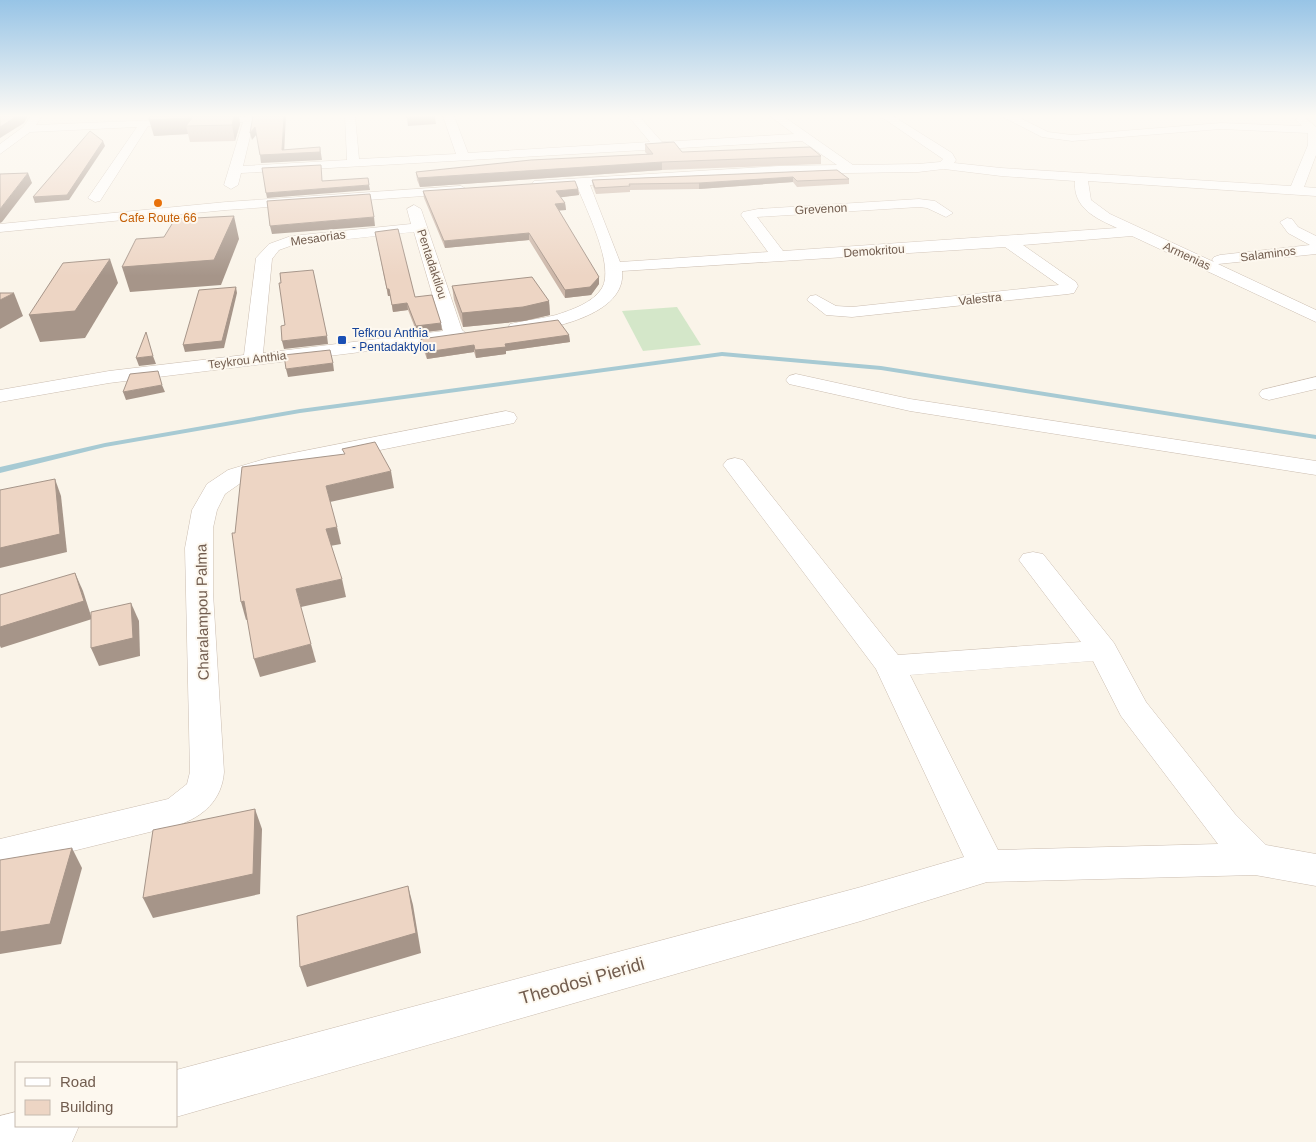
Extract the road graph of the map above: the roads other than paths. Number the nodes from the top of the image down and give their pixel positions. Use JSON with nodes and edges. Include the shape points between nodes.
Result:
{"nodes":[{"id":1,"x":114,"y":169,"type":"edge"},
{"id":2,"x":247,"y":169,"type":"edge"},
{"id":3,"x":822,"y":169,"type":"edge"},
{"id":4,"x":979,"y":169,"type":"edge"},
{"id":5,"x":1305,"y":169,"type":"edge"},
{"id":6,"x":235,"y":170,"type":"joint"},
{"id":7,"x":1082,"y":177,"type":"junction"},
{"id":8,"x":582,"y":181,"type":"junction"},
{"id":9,"x":524,"y":185,"type":"edge"},
{"id":10,"x":477,"y":188,"type":"edge"},
{"id":11,"x":1296,"y":190,"type":"junction"},
{"id":12,"x":1316,"y":192,"type":"edge"},
{"id":13,"x":410,"y":193,"type":"junction"},
{"id":14,"x":95,"y":198,"type":"dead end"},
{"id":15,"x":226,"y":206,"type":"junction"},
{"id":16,"x":414,"y":209,"type":"junction"},
{"id":17,"x":395,"y":210,"type":"dead end"},
{"id":18,"x":946,"y":213,"type":"dead end"},
{"id":19,"x":1287,"y":222,"type":"dead end"},
{"id":20,"x":420,"y":227,"type":"junction"},
{"id":21,"x":0,"y":228,"type":"edge"},
{"id":22,"x":1134,"y":231,"type":"junction"},
{"id":23,"x":1008,"y":242,"type":"junction"},
{"id":24,"x":1316,"y":242,"type":"edge"},
{"id":25,"x":1316,"y":249,"type":"edge"},
{"id":26,"x":780,"y":258,"type":"junction"},
{"id":27,"x":1220,"y":260,"type":"dead end"},
{"id":28,"x":613,"y":267,"type":"junction"},
{"id":29,"x":816,"y":300,"type":"dead end"},
{"id":30,"x":1316,"y":317,"type":"edge"},
{"id":31,"x":503,"y":330,"type":"edge"},
{"id":32,"x":474,"y":333,"type":"edge"},
{"id":33,"x":454,"y":335,"type":"junction"},
{"id":34,"x":253,"y":359,"type":"junction"},
{"id":35,"x":796,"y":380,"type":"dead end"},
{"id":36,"x":1316,"y":383,"type":"edge"},
{"id":37,"x":1269,"y":394,"type":"dead end"},
{"id":38,"x":0,"y":396,"type":"edge"},
{"id":39,"x":506,"y":418,"type":"dead end"},
{"id":40,"x":735,"y":465,"type":"dead end"},
{"id":41,"x":1316,"y":468,"type":"edge"},
{"id":42,"x":1033,"y":560,"type":"dead end"},
{"id":43,"x":1103,"y":650,"type":"junction"},
{"id":44,"x":890,"y":666,"type":"junction"},
{"id":45,"x":0,"y":854,"type":"edge"},
{"id":46,"x":1255,"y":859,"type":"junction"},
{"id":47,"x":987,"y":866,"type":"junction"},
{"id":48,"x":1316,"y":870,"type":"edge"},
{"id":49,"x":178,"y":1093,"type":"edge"},
{"id":50,"x":51,"y":1127,"type":"edge"},
{"id":51,"x":0,"y":1140,"type":"edge"}],
"edges":[{"from":1,"to":14,"type":"street"},
{"from":2,"to":6,"type":"street"},
{"from":3,"to":8,"type":"street"},
{"from":4,"to":7,"type":"street"},
{"from":5,"to":11,"type":"street"},
{"from":6,"to":15,"type":"street"},
{"from":7,"to":11,"type":"street"},
{"from":7,"to":22,"type":"street","name":"Armenias","via":[[1080,190],[1086,203],[1105,217]]},
{"from":8,"to":9,"type":"street"},
{"from":8,"to":28,"type":"street"},
{"from":10,"to":13,"type":"street"},
{"from":11,"to":12,"type":"street"},
{"from":13,"to":15,"type":"street"},
{"from":13,"to":16,"type":"street","name":"Pentadaktilou"},
{"from":15,"to":21,"type":"street"},
{"from":16,"to":17,"type":"street"},
{"from":16,"to":20,"type":"street","name":"Pentadaktilou"},
{"from":18,"to":26,"type":"street","name":"Grevenon","via":[[930,204],[919,203],[748,215]]},
{"from":19,"to":24,"type":"street","via":[[1293,230]]},
{"from":20,"to":33,"type":"street","name":"Pentadaktilou"},
{"from":20,"to":34,"type":"street","name":"Mesaorias","via":[[308,238],[274,247],[264,258]]},
{"from":22,"to":23,"type":"street","name":"Demokritou"},
{"from":22,"to":30,"type":"street","name":"Armenias"},
{"from":23,"to":26,"type":"street","name":"Demokritou"},
{"from":23,"to":29,"type":"street","name":"Valestra","via":[[1066,282],[1070,286],[1068,289],[841,312],[826,308]]},
{"from":25,"to":27,"type":"street","name":"Salaminos"},
{"from":26,"to":28,"type":"street","name":"Demokritou"},
{"from":28,"to":31,"type":"street","via":[[614,276],[608,294],[591,307],[550,322]]},
{"from":32,"to":33,"type":"street","name":"Teykrou Anthia"},
{"from":33,"to":34,"type":"street","name":"Teykrou Anthia"},
{"from":34,"to":38,"type":"street","name":"Teykrou Anthia","via":[[100,378]]},
{"from":35,"to":41,"type":"street","via":[[910,405]]},
{"from":36,"to":37,"type":"street"},
{"from":39,"to":45,"type":"street","name":"Charalampou Palma","via":[[268,465],[235,477],[217,489],[204,513],[199,551],[207,772],[203,792],[194,802],[178,811]]},
{"from":40,"to":44,"type":"street"},
{"from":42,"to":43,"type":"street"},
{"from":43,"to":44,"type":"street"},
{"from":43,"to":46,"type":"street","via":[[1133,708],[1222,824]]},
{"from":44,"to":47,"type":"street"},
{"from":46,"to":47,"type":"street","name":"Theodosi Pieridi"},
{"from":46,"to":48,"type":"street","name":"Theodosi Pieridi"},
{"from":47,"to":49,"type":"street","name":"Theodosi Pieridi","via":[[862,904]]},
{"from":50,"to":51,"type":"street"}]}
